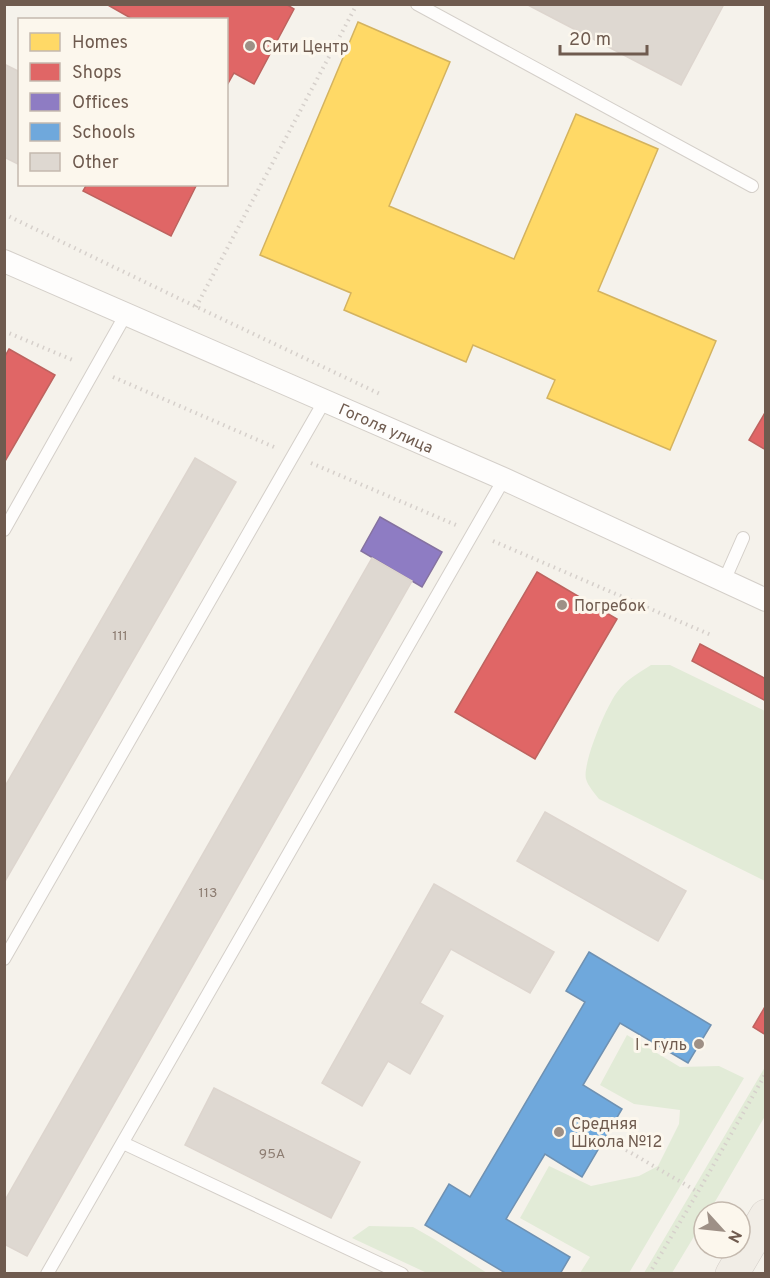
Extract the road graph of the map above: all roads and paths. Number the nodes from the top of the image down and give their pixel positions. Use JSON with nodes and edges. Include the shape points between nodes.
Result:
{"nodes":[{"id":1,"x":357,"y":4,"type":"edge"},
{"id":2,"x":417,"y":4,"type":"edge"},
{"id":3,"x":752,"y":186,"type":"dead end"},
{"id":4,"x":4,"y":261,"type":"edge"},
{"id":5,"x":196,"y":307,"type":"dead end"},
{"id":6,"x":126,"y":314,"type":"junction"},
{"id":7,"x":4,"y":331,"type":"edge"},
{"id":8,"x":95,"y":370,"type":"junction"},
{"id":9,"x":325,"y":400,"type":"junction"},
{"id":10,"x":294,"y":455,"type":"junction"},
{"id":11,"x":504,"y":479,"type":"junction"},
{"id":12,"x":4,"y":530,"type":"edge"},
{"id":13,"x":473,"y":532,"type":"junction"},
{"id":14,"x":743,"y":537,"type":"dead end"},
{"id":15,"x":724,"y":581,"type":"junction"},
{"id":16,"x":765,"y":600,"type":"edge"},
{"id":17,"x":711,"y":635,"type":"dead end"},
{"id":18,"x":4,"y":959,"type":"edge"},
{"id":19,"x":765,"y":1073,"type":"edge"},
{"id":20,"x":123,"y":1143,"type":"junction"},
{"id":21,"x":621,"y":1147,"type":"dead end"},
{"id":22,"x":698,"y":1192,"type":"junction"},
{"id":23,"x":765,"y":1216,"type":"edge"},
{"id":24,"x":47,"y":1274,"type":"edge"},
{"id":25,"x":402,"y":1274,"type":"edge"},
{"id":26,"x":649,"y":1274,"type":"edge"},
{"id":27,"x":732,"y":1274,"type":"edge"}],
"edges":[{"from":1,"to":5,"type":"path"},
{"from":2,"to":3,"type":"lane"},
{"from":4,"to":6,"type":"street","name":"Гоголя улица"},
{"from":6,"to":8,"type":"lane"},
{"from":6,"to":9,"type":"street","name":"Гоголя улица"},
{"from":7,"to":8,"type":"path"},
{"from":8,"to":10,"type":"path"},
{"from":8,"to":12,"type":"lane"},
{"from":9,"to":10,"type":"lane"},
{"from":9,"to":11,"type":"street","name":"Гоголя улица"},
{"from":10,"to":13,"type":"path"},
{"from":10,"to":18,"type":"lane"},
{"from":11,"to":13,"type":"lane"},
{"from":11,"to":15,"type":"street","name":"Гоголя улица"},
{"from":13,"to":17,"type":"path"},
{"from":13,"to":20,"type":"lane"},
{"from":14,"to":15,"type":"lane"},
{"from":15,"to":16,"type":"street","name":"Гоголя улица"},
{"from":19,"to":22,"type":"path"},
{"from":20,"to":24,"type":"lane"},
{"from":20,"to":25,"type":"lane"},
{"from":21,"to":22,"type":"path"},
{"from":22,"to":26,"type":"path"},
{"from":23,"to":27,"type":"main road"}]}
